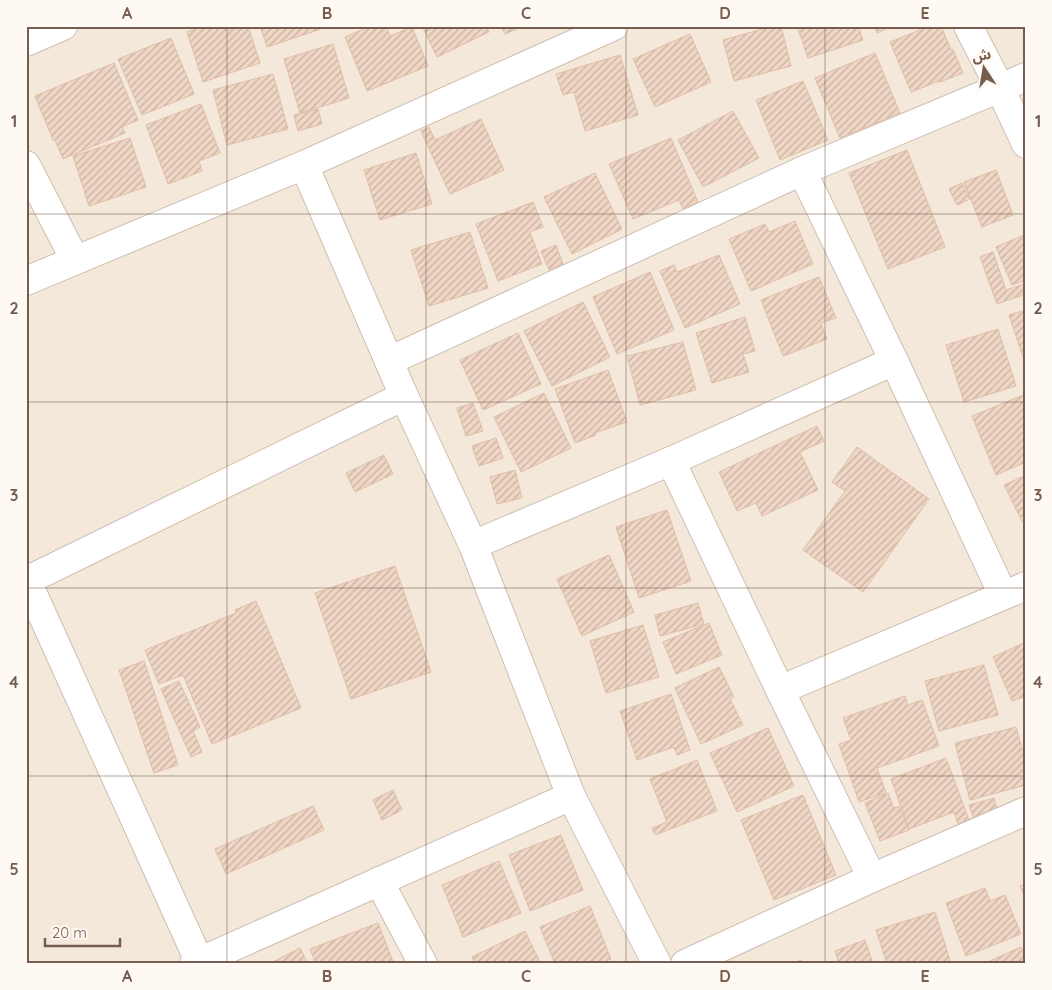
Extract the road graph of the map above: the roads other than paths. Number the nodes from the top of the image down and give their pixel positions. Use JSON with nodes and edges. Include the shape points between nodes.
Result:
{"nodes":[{"id":1,"x":63,"y":26,"type":"edge"},
{"id":2,"x":614,"y":26,"type":"edge"},
{"id":3,"x":968,"y":26,"type":"edge"},
{"id":4,"x":26,"y":42,"type":"edge"},
{"id":5,"x":1026,"y":77,"type":"edge"},
{"id":6,"x":1000,"y":88,"type":"junction"},
{"id":7,"x":1026,"y":144,"type":"edge"},
{"id":8,"x":26,"y":165,"type":"edge"},
{"id":9,"x":304,"y":165,"type":"junction"},
{"id":10,"x":802,"y":171,"type":"junction"},
{"id":11,"x":75,"y":260,"type":"junction"},
{"id":12,"x":26,"y":281,"type":"edge"},
{"id":13,"x":389,"y":361,"type":"junction"},
{"id":14,"x":894,"y":361,"type":"junction"},
{"id":15,"x":404,"y":396,"type":"junction"},
{"id":16,"x":671,"y":461,"type":"junction"},
{"id":17,"x":473,"y":545,"type":"junction"},
{"id":18,"x":26,"y":581,"type":"edge"},
{"id":19,"x":1015,"y":590,"type":"edge"},
{"id":20,"x":780,"y":690,"type":"junction"},
{"id":21,"x":571,"y":796,"type":"junction"},
{"id":22,"x":1026,"y":811,"type":"edge"},
{"id":23,"x":872,"y":878,"type":"junction"},
{"id":24,"x":380,"y":881,"type":"junction"},
{"id":25,"x":196,"y":963,"type":"edge"},
{"id":26,"x":423,"y":964,"type":"edge"},
{"id":27,"x":657,"y":964,"type":"edge"},
{"id":28,"x":685,"y":964,"type":"edge"}],
"edges":[{"from":1,"to":4,"type":"street"},
{"from":2,"to":9,"type":"street"},
{"from":3,"to":6,"type":"street"},
{"from":5,"to":6,"type":"street"},
{"from":6,"to":7,"type":"street"},
{"from":6,"to":10,"type":"street"},
{"from":8,"to":11,"type":"street"},
{"from":9,"to":11,"type":"street"},
{"from":9,"to":13,"type":"street"},
{"from":10,"to":13,"type":"street"},
{"from":10,"to":14,"type":"street"},
{"from":11,"to":12,"type":"street"},
{"from":13,"to":15,"type":"street"},
{"from":14,"to":16,"type":"street"},
{"from":14,"to":19,"type":"street"},
{"from":15,"to":17,"type":"street"},
{"from":15,"to":18,"type":"street"},
{"from":16,"to":17,"type":"street"},
{"from":16,"to":20,"type":"street"},
{"from":17,"to":21,"type":"street"},
{"from":18,"to":25,"type":"street"},
{"from":19,"to":20,"type":"street"},
{"from":20,"to":23,"type":"street"},
{"from":21,"to":24,"type":"street"},
{"from":21,"to":27,"type":"street"},
{"from":22,"to":23,"type":"street"},
{"from":23,"to":28,"type":"street"},
{"from":24,"to":25,"type":"street"},
{"from":24,"to":26,"type":"street"}]}
